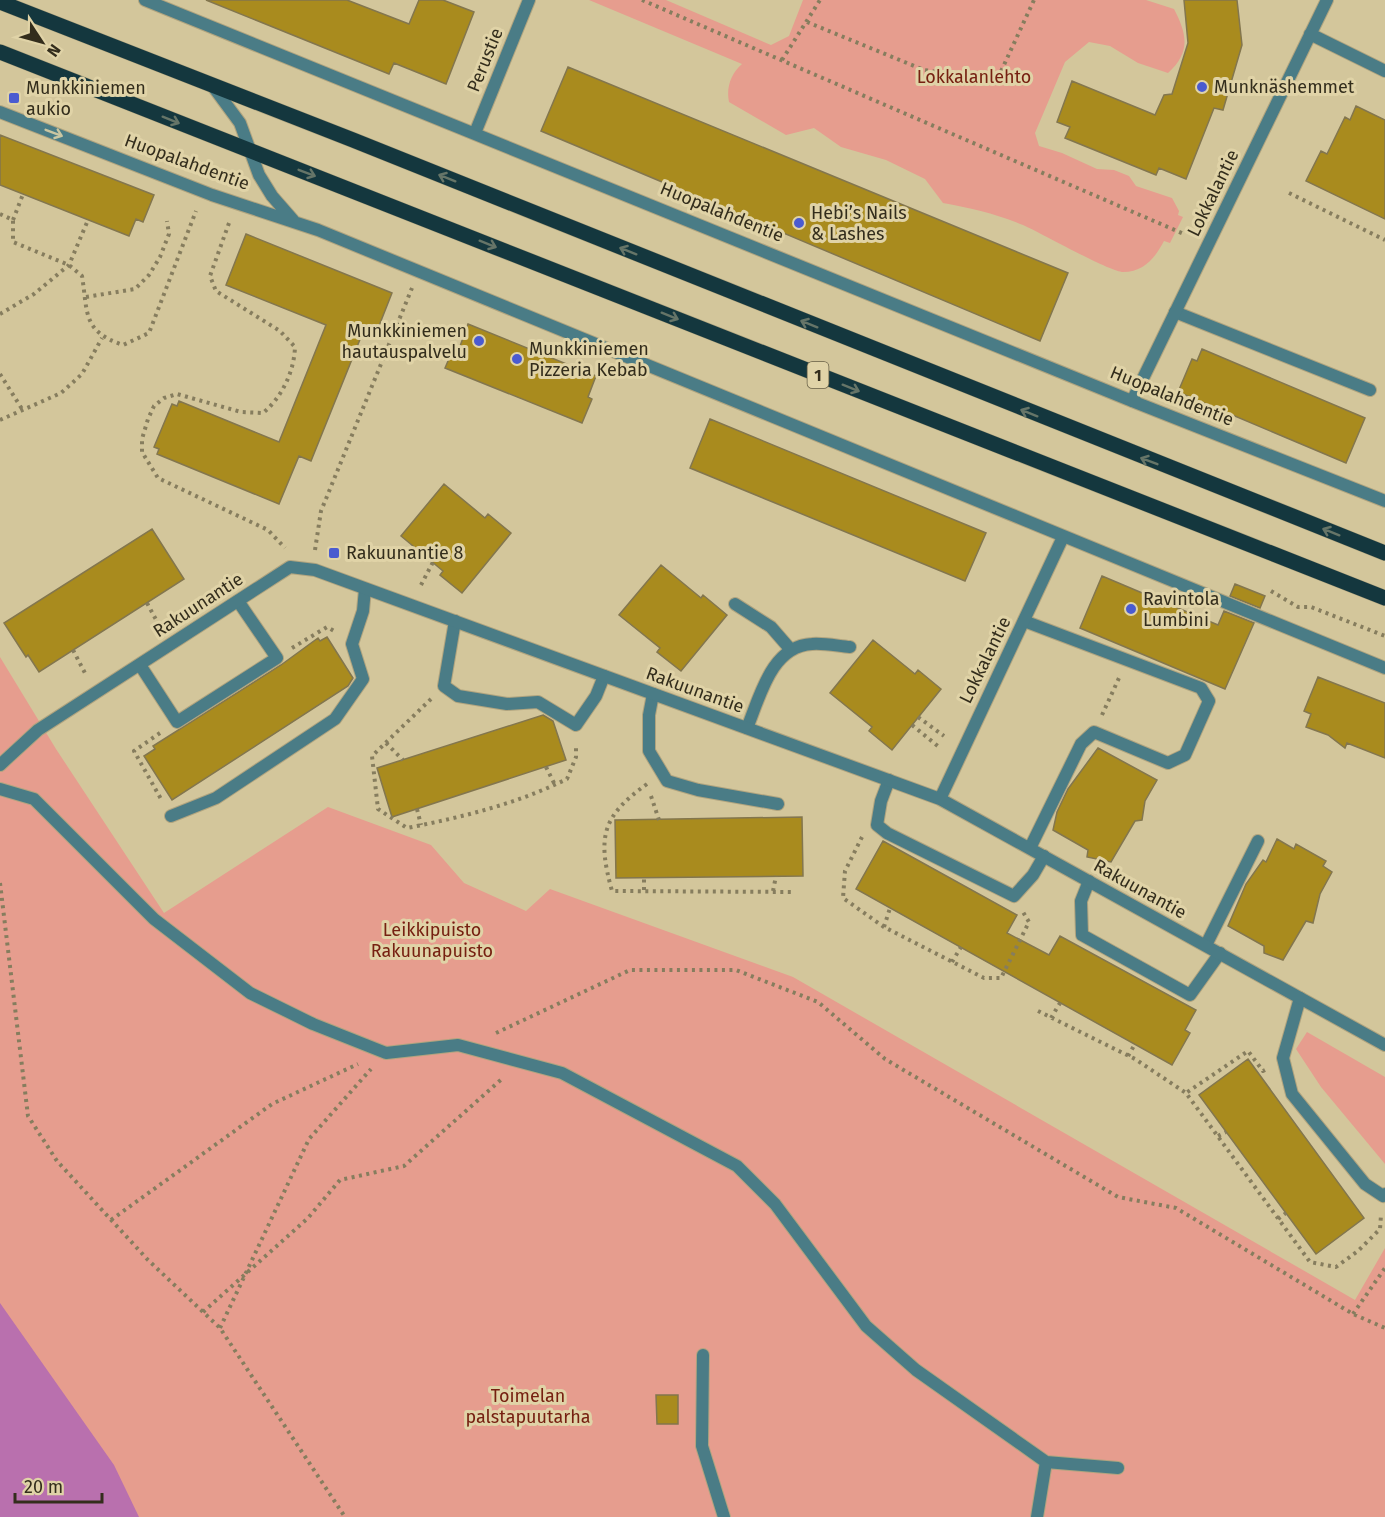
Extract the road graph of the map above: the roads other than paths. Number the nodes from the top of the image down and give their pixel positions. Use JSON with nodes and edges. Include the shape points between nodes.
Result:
{"nodes":[{"id":1,"x":145,"y":0,"type":"edge"},
{"id":2,"x":529,"y":0,"type":"edge"},
{"id":3,"x":1327,"y":0,"type":"edge"},
{"id":4,"x":0,"y":2,"type":"edge"},
{"id":5,"x":1310,"y":34,"type":"junction"},
{"id":6,"x":0,"y":52,"type":"edge"},
{"id":7,"x":1385,"y":71,"type":"edge"},
{"id":8,"x":212,"y":85,"type":"junction"},
{"id":9,"x":0,"y":112,"type":"edge"},
{"id":10,"x":475,"y":133,"type":"junction"},
{"id":11,"x":252,"y":152,"type":"junction"},
{"id":12,"x":293,"y":221,"type":"junction"},
{"id":13,"x":1175,"y":312,"type":"junction"},
{"id":14,"x":1370,"y":390,"type":"dead end"},
{"id":15,"x":1132,"y":401,"type":"junction"},
{"id":16,"x":1385,"y":501,"type":"edge"},
{"id":17,"x":1063,"y":537,"type":"junction"},
{"id":18,"x":1385,"y":554,"type":"edge"},
{"id":19,"x":365,"y":589,"type":"junction"},
{"id":20,"x":1385,"y":598,"type":"edge"},
{"id":21,"x":238,"y":600,"type":"junction"},
{"id":22,"x":735,"y":604,"type":"dead end"},
{"id":23,"x":455,"y":621,"type":"junction"},
{"id":24,"x":1024,"y":621,"type":"junction"},
{"id":25,"x":850,"y":647,"type":"dead end"},
{"id":26,"x":791,"y":650,"type":"junction"},
{"id":27,"x":140,"y":665,"type":"junction"},
{"id":28,"x":1385,"y":668,"type":"edge"},
{"id":29,"x":604,"y":676,"type":"junction"},
{"id":30,"x":653,"y":694,"type":"junction"},
{"id":31,"x":747,"y":728,"type":"junction"},
{"id":32,"x":0,"y":765,"type":"edge"},
{"id":33,"x":890,"y":780,"type":"junction"},
{"id":34,"x":0,"y":789,"type":"edge"},
{"id":35,"x":940,"y":799,"type":"junction"},
{"id":36,"x":778,"y":804,"type":"dead end"},
{"id":37,"x":171,"y":816,"type":"road end"},
{"id":38,"x":1258,"y":842,"type":"dead end"},
{"id":39,"x":1030,"y":848,"type":"junction"},
{"id":40,"x":1044,"y":856,"type":"junction"},
{"id":41,"x":1089,"y":880,"type":"junction"},
{"id":42,"x":1206,"y":945,"type":"junction"},
{"id":43,"x":1220,"y":953,"type":"junction"},
{"id":44,"x":1300,"y":998,"type":"junction"},
{"id":45,"x":1384,"y":1041,"type":"edge"},
{"id":46,"x":1384,"y":1195,"type":"edge"},
{"id":47,"x":703,"y":1355,"type":"dead end"},
{"id":48,"x":1046,"y":1462,"type":"junction"},
{"id":49,"x":1118,"y":1468,"type":"dead end"},
{"id":50,"x":724,"y":1517,"type":"edge"},
{"id":51,"x":1037,"y":1517,"type":"edge"}],
"edges":[{"from":1,"to":10,"type":"street","name":"Huopalahdentie"},
{"from":2,"to":10,"type":"street","name":"Perustie"},
{"from":3,"to":5,"type":"street","name":"Lokkalantie"},
{"from":4,"to":8,"type":"main road"},
{"from":5,"to":7,"type":"street"},
{"from":5,"to":13,"type":"street","name":"Lokkalantie"},
{"from":6,"to":11,"type":"main road","name":"Huopalahdentie","number":"1","one_way":true},
{"from":8,"to":11,"type":"street","name":"Huopalahdentie","via":[[240,123]]},
{"from":18,"to":8,"type":"main road","one_way":true},
{"from":9,"to":12,"type":"street","name":"Huopalahdentie","one_way":true},
{"from":10,"to":15,"type":"street","name":"Huopalahdentie"},
{"from":11,"to":12,"type":"street","name":"Huopalahdentie","via":[[259,175]]},
{"from":11,"to":20,"type":"main road","name":"Huopalahdentie","number":"1","one_way":true},
{"from":12,"to":17,"type":"street","name":"Huopalahdentie"},
{"from":13,"to":14,"type":"street"},
{"from":13,"to":15,"type":"street","name":"Lokkalantie"},
{"from":15,"to":16,"type":"street","name":"Huopalahdentie"},
{"from":17,"to":24,"type":"street","name":"Lokkalantie"},
{"from":17,"to":28,"type":"street","name":"Huopalahdentie"},
{"from":19,"to":21,"type":"street","name":"Rakuunantie","via":[[315,570],[290,567]]},
{"from":19,"to":23,"type":"street","name":"Rakuunantie"},
{"from":19,"to":37,"type":"street","via":[[363,611],[352,644],[363,679],[335,719],[216,798]]},
{"from":21,"to":27,"type":"street","name":"Rakuunantie"},
{"from":21,"to":27,"type":"street","via":[[277,658],[177,722]]},
{"from":22,"to":26,"type":"street","via":[[771,627]]},
{"from":23,"to":29,"type":"street","name":"Rakuunantie"},
{"from":23,"to":29,"type":"street","via":[[444,686],[458,696],[507,704],[538,702],[576,725]]},
{"from":24,"to":35,"type":"street","name":"Lokkalantie"},
{"from":24,"to":39,"type":"street","via":[[1201,688],[1209,701],[1185,755],[1168,763],[1094,732],[1081,744]]},
{"from":25,"to":26,"type":"street","via":[[811,644]]},
{"from":26,"to":31,"type":"street","via":[[773,666]]},
{"from":27,"to":32,"type":"street","name":"Rakuunantie","via":[[38,730]]},
{"from":29,"to":30,"type":"street","name":"Rakuunantie"},
{"from":30,"to":31,"type":"street","name":"Rakuunantie"},
{"from":30,"to":36,"type":"street","via":[[649,751],[667,781]]},
{"from":31,"to":33,"type":"street","name":"Rakuunantie"},
{"from":33,"to":35,"type":"street","name":"Rakuunantie"},
{"from":33,"to":40,"type":"street","via":[[877,825],[1014,896]]},
{"from":34,"to":48,"type":"street","via":[[34,800],[154,919],[250,993],[386,1053],[458,1045],[562,1072],[737,1166],[775,1204],[866,1326],[916,1370]]},
{"from":35,"to":39,"type":"street","name":"Rakuunantie"},
{"from":38,"to":42,"type":"street"},
{"from":39,"to":40,"type":"street","name":"Rakuunantie"},
{"from":40,"to":41,"type":"street","name":"Rakuunantie"},
{"from":41,"to":42,"type":"street","name":"Rakuunantie"},
{"from":41,"to":43,"type":"street","via":[[1081,901],[1082,935],[1190,995]]},
{"from":42,"to":43,"type":"street","name":"Rakuunantie"},
{"from":43,"to":44,"type":"street","name":"Rakuunantie"},
{"from":44,"to":45,"type":"street","name":"Rakuunantie"},
{"from":44,"to":46,"type":"street","via":[[1283,1058],[1292,1094],[1365,1184]]},
{"from":47,"to":50,"type":"street","via":[[702,1446]]},
{"from":48,"to":49,"type":"street"},
{"from":48,"to":51,"type":"street"}]}
